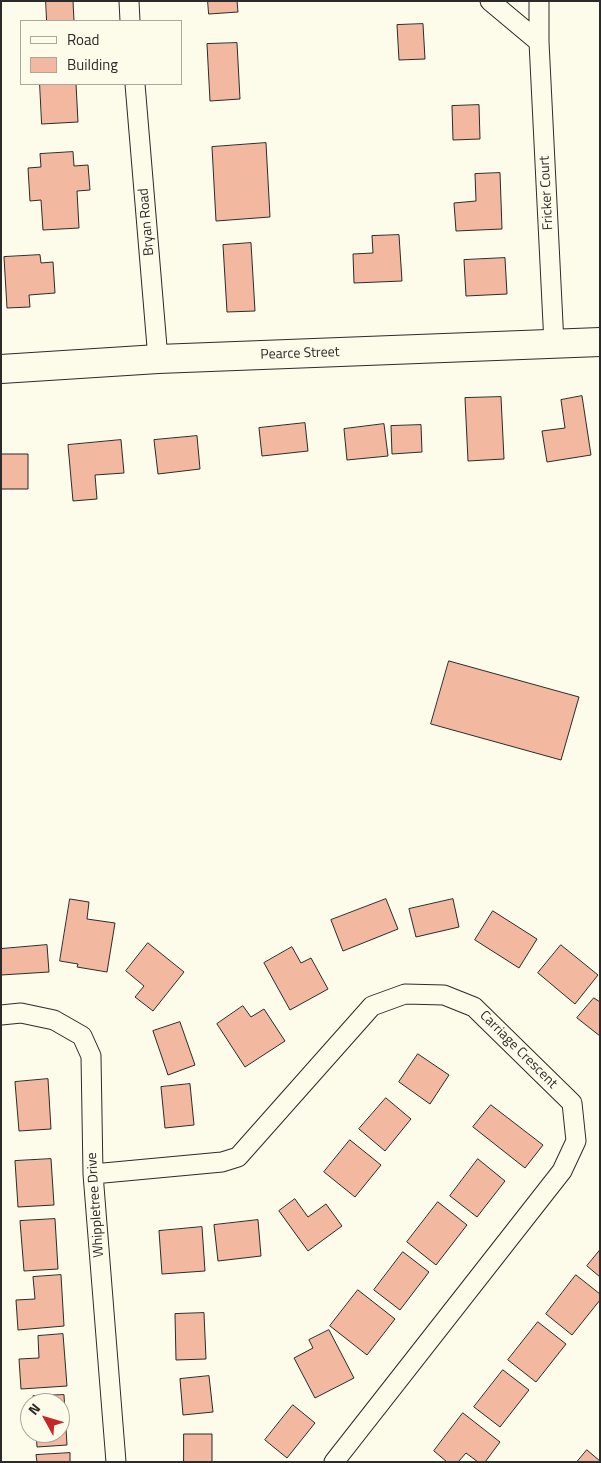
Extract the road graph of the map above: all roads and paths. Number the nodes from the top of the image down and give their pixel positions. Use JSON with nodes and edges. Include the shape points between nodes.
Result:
{"nodes":[{"id":1,"x":129,"y":1,"type":"edge"},
{"id":2,"x":490,"y":1,"type":"edge"},
{"id":3,"x":539,"y":1,"type":"edge"},
{"id":4,"x":130,"y":20,"type":"edge"},
{"id":5,"x":539,"y":42,"type":"junction"},
{"id":6,"x":135,"y":85,"type":"edge"},
{"id":7,"x":600,"y":342,"type":"edge"},
{"id":8,"x":554,"y":344,"type":"junction"},
{"id":9,"x":158,"y":359,"type":"junction"},
{"id":10,"x":1,"y":369,"type":"edge"},
{"id":11,"x":1,"y":1015,"type":"edge"},
{"id":12,"x":93,"y":1174,"type":"junction"},
{"id":13,"x":116,"y":1462,"type":"edge"},
{"id":14,"x":334,"y":1462,"type":"edge"}],
"edges":[{"from":1,"to":4,"type":"street"},
{"from":2,"to":5,"type":"street"},
{"from":3,"to":5,"type":"street","name":"Fricker Court"},
{"from":5,"to":8,"type":"street","name":"Fricker Court"},
{"from":6,"to":9,"type":"street","name":"Bryan Road"},
{"from":7,"to":8,"type":"street","name":"Pearce Street"},
{"from":8,"to":9,"type":"street","name":"Pearce Street"},
{"from":9,"to":10,"type":"street","name":"Pearce Street"},
{"from":11,"to":12,"type":"street","name":"Whippletree Drive","via":[[21,1013],[54,1020],[82,1036],[91,1056]]},
{"from":12,"to":13,"type":"street","name":"Whippletree Drive"},
{"from":12,"to":14,"type":"street","name":"Carriage Crescent","via":[[222,1162],[238,1157],[372,1006],[405,994],[444,995],[474,1007],[572,1103],[576,1141],[562,1171]]}]}
